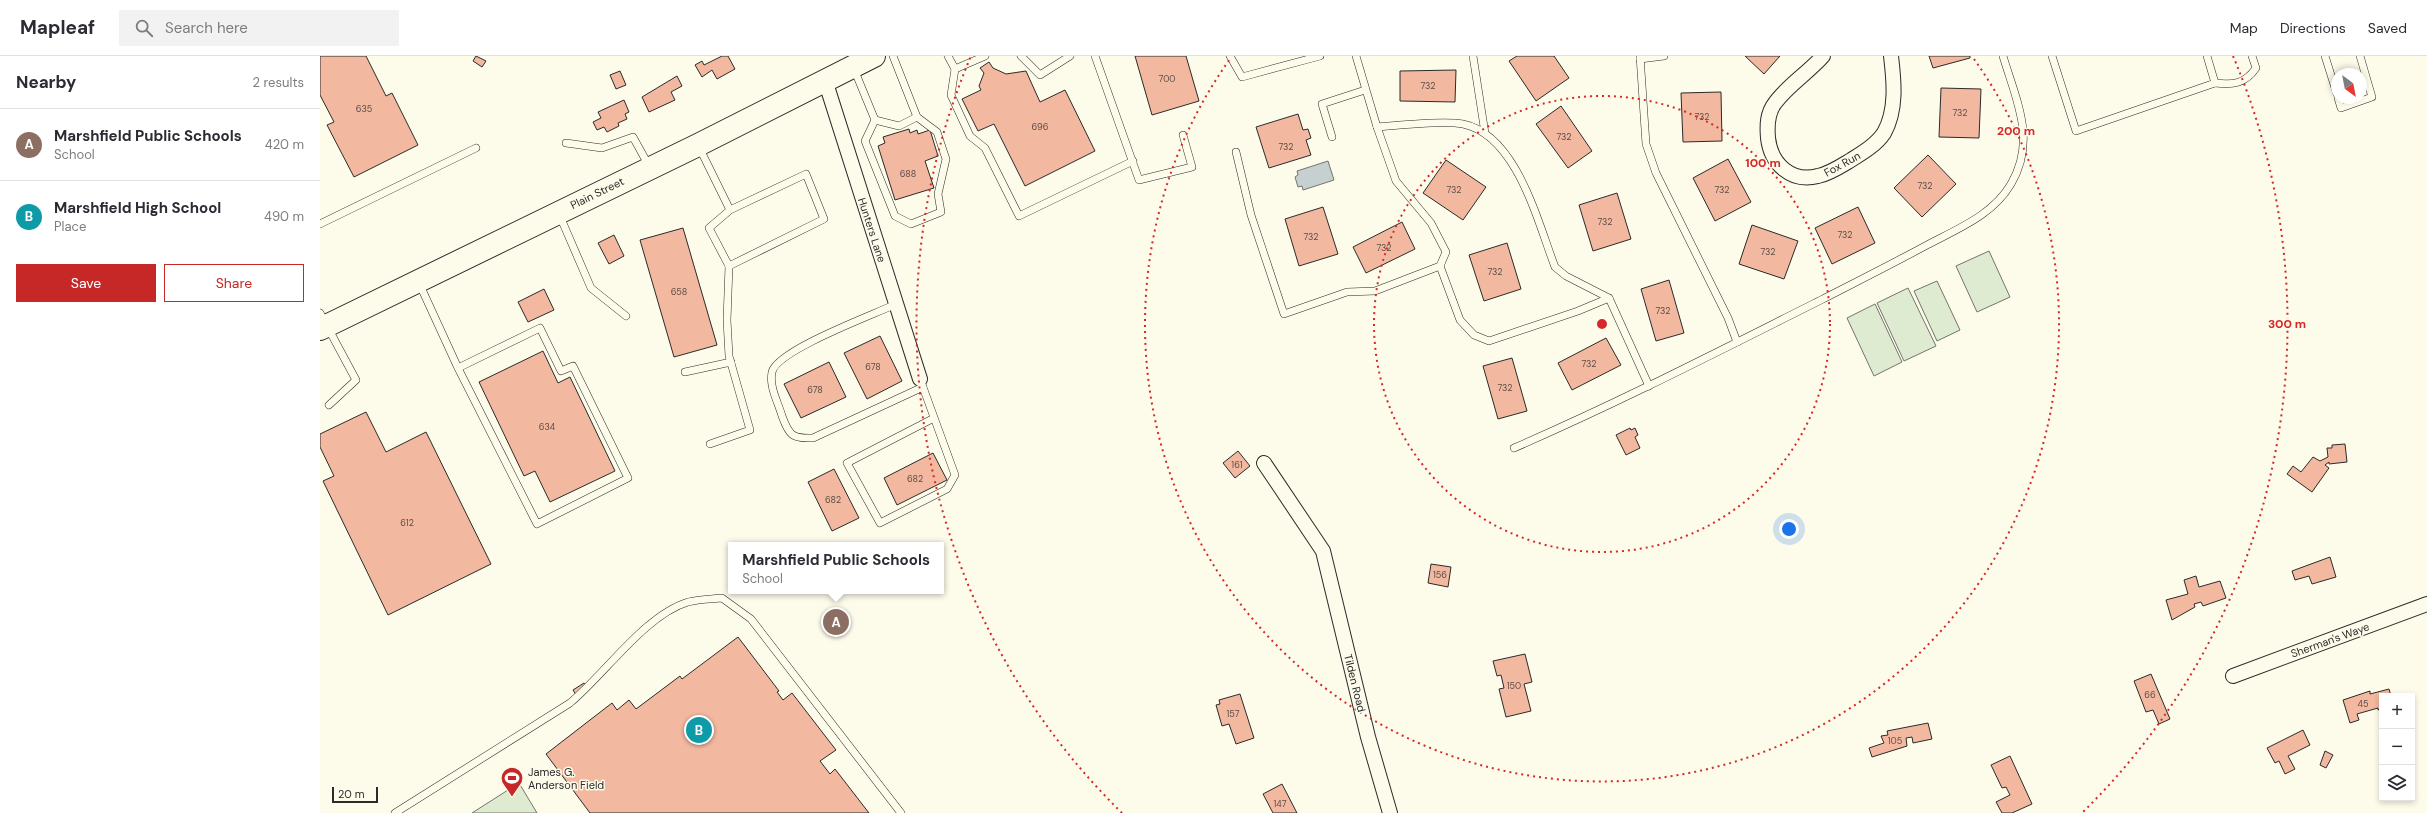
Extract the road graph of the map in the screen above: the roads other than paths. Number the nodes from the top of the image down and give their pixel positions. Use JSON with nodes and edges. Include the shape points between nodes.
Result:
{"nodes":[{"id":1,"x":874,"y":56,"type":"edge"},
{"id":2,"x":893,"y":56,"type":"edge"},
{"id":3,"x":948,"y":56,"type":"edge"},
{"id":4,"x":985,"y":56,"type":"edge"},
{"id":5,"x":1021,"y":56,"type":"edge"},
{"id":6,"x":1070,"y":56,"type":"edge"},
{"id":7,"x":1095,"y":56,"type":"edge"},
{"id":8,"x":1230,"y":56,"type":"edge"},
{"id":9,"x":1320,"y":56,"type":"edge"},
{"id":10,"x":1356,"y":56,"type":"edge"},
{"id":11,"x":1473,"y":56,"type":"edge"},
{"id":12,"x":1664,"y":56,"type":"edge"},
{"id":13,"x":1823,"y":56,"type":"edge"},
{"id":14,"x":1891,"y":56,"type":"edge"},
{"id":15,"x":2003,"y":56,"type":"edge"},
{"id":16,"x":2052,"y":56,"type":"edge"},
{"id":17,"x":2207,"y":56,"type":"edge"},
{"id":18,"x":2252,"y":56,"type":"edge"},
{"id":19,"x":2325,"y":56,"type":"edge"},
{"id":20,"x":2360,"y":56,"type":"edge"},
{"id":21,"x":1640,"y":58,"type":"edge"},
{"id":22,"x":1298,"y":59,"type":"edge"},
{"id":23,"x":853,"y":66,"type":"junction"},
{"id":24,"x":2364,"y":68,"type":"edge"},
{"id":25,"x":955,"y":70,"type":"junction"},
{"id":26,"x":2331,"y":75,"type":"edge"},
{"id":27,"x":825,"y":80,"type":"junction"},
{"id":28,"x":2367,"y":80,"type":"edge"},
{"id":29,"x":2215,"y":83,"type":"junction"},
{"id":30,"x":1365,"y":90,"type":"junction"},
{"id":31,"x":2367,"y":99,"type":"edge"},
{"id":32,"x":2340,"y":104,"type":"edge"},
{"id":33,"x":2352,"y":104,"type":"edge"},
{"id":34,"x":917,"y":117,"type":"junction"},
{"id":35,"x":875,"y":120,"type":"junction"},
{"id":36,"x":1377,"y":127,"type":"junction"},
{"id":37,"x":1484,"y":133,"type":"junction"},
{"id":38,"x":1183,"y":135,"type":"dead end"},
{"id":39,"x":1332,"y":137,"type":"dead end"},
{"id":40,"x":566,"y":143,"type":"dead end"},
{"id":41,"x":698,"y":145,"type":"junction"},
{"id":42,"x":476,"y":148,"type":"dead end"},
{"id":43,"x":1236,"y":152,"type":"dead end"},
{"id":44,"x":1133,"y":161,"type":"junction"},
{"id":45,"x":650,"y":168,"type":"junction"},
{"id":46,"x":730,"y":210,"type":"junction"},
{"id":47,"x":558,"y":212,"type":"junction"},
{"id":48,"x":320,"y":224,"type":"edge"},
{"id":49,"x":729,"y":266,"type":"junction"},
{"id":50,"x":1440,"y":266,"type":"junction"},
{"id":51,"x":418,"y":281,"type":"junction"},
{"id":52,"x":1609,"y":298,"type":"junction"},
{"id":53,"x":896,"y":304,"type":"junction"},
{"id":54,"x":626,"y":316,"type":"dead end"},
{"id":55,"x":323,"y":322,"type":"edge"},
{"id":56,"x":1737,"y":342,"type":"junction"},
{"id":57,"x":731,"y":362,"type":"junction"},
{"id":58,"x":458,"y":368,"type":"junction"},
{"id":59,"x":685,"y":372,"type":"dead end"},
{"id":60,"x":921,"y":383,"type":"junction"},
{"id":61,"x":1649,"y":386,"type":"junction"},
{"id":62,"x":329,"y":405,"type":"dead end"},
{"id":63,"x":934,"y":418,"type":"junction"},
{"id":64,"x":710,"y":444,"type":"dead end"},
{"id":65,"x":1514,"y":448,"type":"dead end"},
{"id":66,"x":1264,"y":463,"type":"dead end"},
{"id":67,"x":2427,"y":604,"type":"edge"},
{"id":68,"x":2233,"y":676,"type":"dead end"},
{"id":69,"x":395,"y":813,"type":"edge"},
{"id":70,"x":901,"y":813,"type":"edge"},
{"id":71,"x":1390,"y":813,"type":"edge"}],
"edges":[{"from":1,"to":23,"type":"main road","name":"Plain Street"},
{"from":2,"to":34,"type":"lane"},
{"from":3,"to":25,"type":"lane"},
{"from":4,"to":25,"type":"lane"},
{"from":5,"to":6,"type":"lane","via":[[1040,76]]},
{"from":7,"to":44,"type":"lane"},
{"from":8,"to":22,"type":"lane","via":[[1242,77]]},
{"from":9,"to":22,"type":"lane"},
{"from":10,"to":30,"type":"lane"},
{"from":11,"to":37,"type":"lane"},
{"from":12,"to":21,"type":"lane"},
{"from":13,"to":14,"type":"street","name":"Fox Run","via":[[1774,103],[1768,119],[1768,141],[1774,160],[1779,167],[1798,177],[1820,176],[1832,171],[1872,146],[1883,134],[1891,117],[1894,97]]},
{"from":15,"to":56,"type":"lane","via":[[2022,111],[2025,132],[2021,160],[2011,185],[2002,197],[1975,220]]},
{"from":16,"to":29,"type":"lane","via":[[2076,131]]},
{"from":17,"to":29,"type":"lane"},
{"from":18,"to":29,"type":"lane","via":[[2256,68],[2250,77],[2234,85]]},
{"from":19,"to":26,"type":"lane"},
{"from":20,"to":24,"type":"lane"},
{"from":21,"to":56,"type":"lane","via":[[1646,144],[1656,173],[1728,318]]},
{"from":23,"to":27,"type":"main road","name":"Plain Street"},
{"from":23,"to":35,"type":"lane"},
{"from":25,"to":44,"type":"lane","via":[[951,95],[970,136],[985,148],[1019,216]]},
{"from":27,"to":41,"type":"main road","name":"Plain Street"},
{"from":27,"to":53,"type":"street","name":"Hunters Lane"},
{"from":28,"to":31,"type":"lane","via":[[2372,97]]},
{"from":30,"to":36,"type":"lane"},
{"from":30,"to":39,"type":"lane","via":[[1322,104]]},
{"from":32,"to":33,"type":"lane","via":[[2341,108]]},
{"from":34,"to":35,"type":"lane","via":[[899,126]]},
{"from":34,"to":35,"type":"lane","via":[[936,132],[946,159],[938,194],[941,212],[911,224],[895,216],[865,141]]},
{"from":36,"to":37,"type":"lane","via":[[1461,124]]},
{"from":36,"to":50,"type":"lane","via":[[1396,181],[1440,238],[1446,252]]},
{"from":37,"to":52,"type":"lane","via":[[1507,158],[1520,179],[1555,267],[1566,276]]},
{"from":38,"to":44,"type":"lane","via":[[1192,167],[1140,180]]},
{"from":40,"to":45,"type":"lane","via":[[602,148],[633,137]]},
{"from":41,"to":45,"type":"main road","name":"Plain Street"},
{"from":41,"to":46,"type":"lane"},
{"from":42,"to":48,"type":"lane"},
{"from":43,"to":50,"type":"lane","via":[[1251,215],[1284,314],[1347,292],[1375,291]]},
{"from":45,"to":47,"type":"main road","name":"Plain Street"},
{"from":46,"to":49,"type":"lane","via":[[709,228]]},
{"from":46,"to":49,"type":"lane","via":[[806,174],[824,220]]},
{"from":47,"to":51,"type":"main road","name":"Plain Street"},
{"from":47,"to":54,"type":"lane","via":[[591,288]]},
{"from":49,"to":57,"type":"lane","via":[[727,320]]},
{"from":50,"to":52,"type":"lane","via":[[1460,320],[1474,335],[1488,341]]},
{"from":51,"to":55,"type":"main road","name":"Plain Street"},
{"from":51,"to":58,"type":"lane"},
{"from":52,"to":61,"type":"lane"},
{"from":53,"to":60,"type":"street","name":"Hunters Lane"},
{"from":53,"to":60,"type":"lane","via":[[805,344],[782,358],[772,370],[771,384],[787,430],[792,436],[800,439],[813,438]]},
{"from":55,"to":62,"type":"lane","via":[[356,380]]},
{"from":56,"to":61,"type":"lane"},
{"from":57,"to":59,"type":"lane"},
{"from":57,"to":64,"type":"lane","via":[[750,430]]},
{"from":58,"to":58,"type":"lane","via":[[537,524],[628,478],[573,366],[561,371],[540,328]]},
{"from":60,"to":63,"type":"lane"},
{"from":61,"to":65,"type":"lane"},
{"from":63,"to":63,"type":"lane","via":[[956,475],[947,489],[880,523],[848,463]]},
{"from":66,"to":71,"type":"street","name":"Tilden Road","via":[[1323,551],[1364,722]]},
{"from":67,"to":68,"type":"street","name":"Sherman's Waye"},
{"from":69,"to":70,"type":"lane","via":[[570,703],[592,684],[654,619],[688,602],[722,598],[751,619]]}]}
